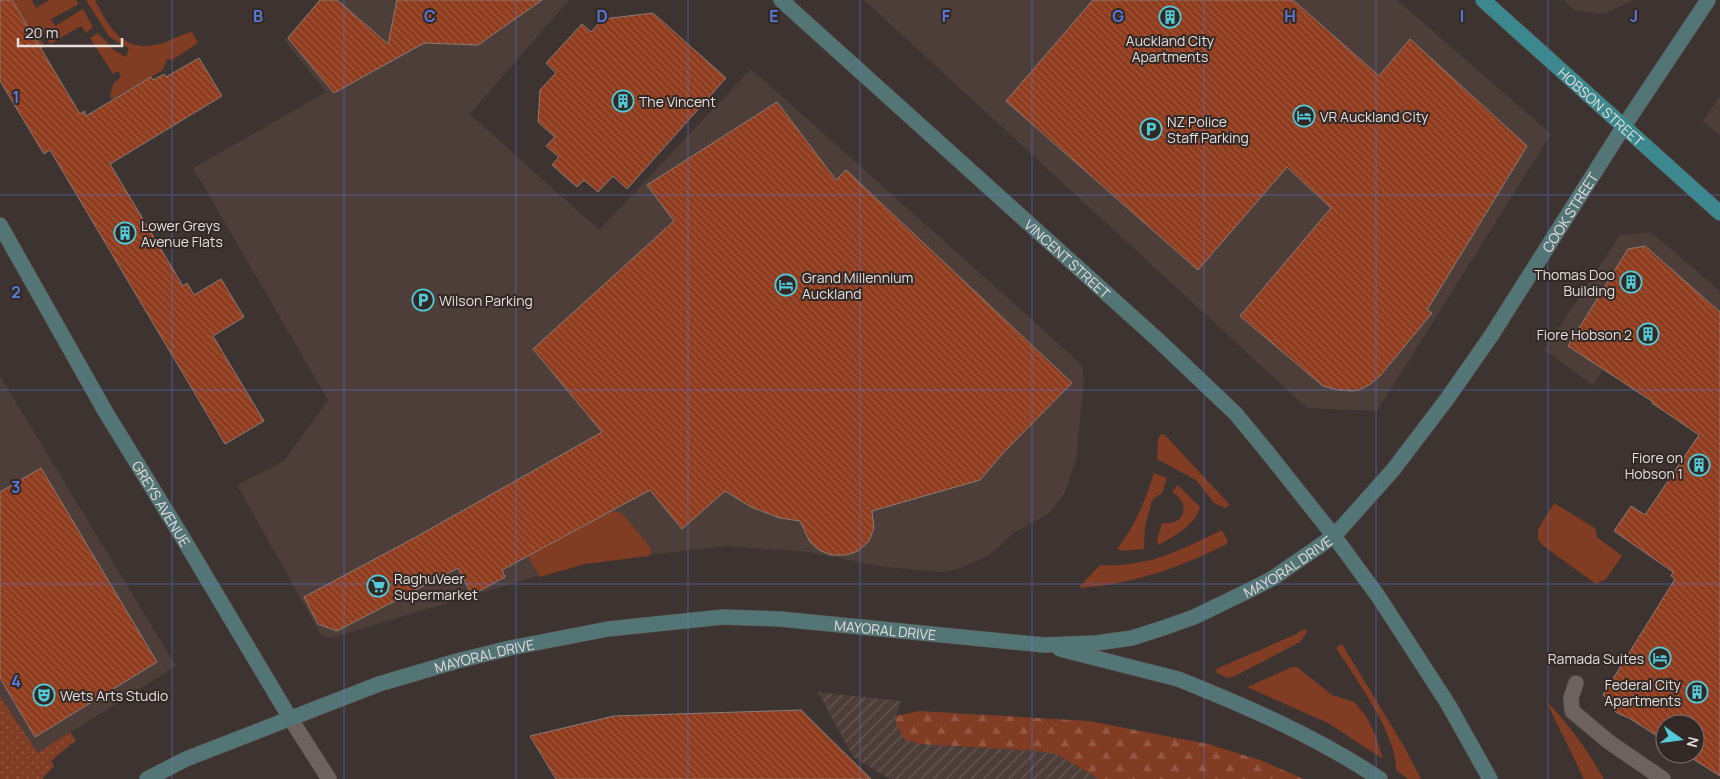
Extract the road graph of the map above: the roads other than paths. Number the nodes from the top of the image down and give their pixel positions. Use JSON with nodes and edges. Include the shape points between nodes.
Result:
{"nodes":[{"id":1,"x":782,"y":0,"type":"edge"},
{"id":2,"x":1482,"y":0,"type":"edge"},
{"id":3,"x":1708,"y":0,"type":"edge"},
{"id":4,"x":1624,"y":126,"type":"junction"},
{"id":5,"x":1720,"y":213,"type":"edge"},
{"id":6,"x":0,"y":225,"type":"edge"},
{"id":7,"x":1334,"y":536,"type":"junction"},
{"id":8,"x":1044,"y":645,"type":"junction"},
{"id":9,"x":1576,"y":682,"type":"dead end"},
{"id":10,"x":290,"y":718,"type":"junction"},
{"id":11,"x":147,"y":779,"type":"edge"},
{"id":12,"x":329,"y":779,"type":"edge"},
{"id":13,"x":1380,"y":779,"type":"edge"},
{"id":14,"x":1490,"y":779,"type":"edge"},
{"id":15,"x":1663,"y":779,"type":"edge"}],
"edges":[{"from":1,"to":7,"type":"main road","name":"VINCENT STREET","via":[[1236,414]]},
{"from":2,"to":4,"type":"main road","name":"HOBSON STREET"},
{"from":3,"to":4,"type":"main road","name":"COOK STREET"},
{"from":4,"to":5,"type":"main road","name":"HOBSON STREET"},
{"from":4,"to":7,"type":"main road","name":"COOK STREET","via":[[1491,336],[1447,399],[1393,470]]},
{"from":6,"to":10,"type":"main road","name":"GREYS AVENUE","via":[[105,411]]},
{"from":7,"to":8,"type":"main road","name":"MAYORAL DRIVE","via":[[1273,578],[1194,617],[1132,638]]},
{"from":7,"to":14,"type":"main road","name":"MAYORAL DRIVE","via":[[1391,615],[1448,704]]},
{"from":8,"to":10,"type":"main road","name":"MAYORAL DRIVE","via":[[780,619],[723,617],[669,621],[608,628],[457,660],[379,684]]},
{"from":8,"to":13,"type":"main road","via":[[1187,682],[1274,719]]},
{"from":9,"to":15,"type":"street","via":[[1571,698],[1572,711],[1609,742]]},
{"from":10,"to":11,"type":"main road","name":"MAYORAL DRIVE","via":[[186,759]]},
{"from":10,"to":12,"type":"street","name":"GREYS AVENUE"}]}
